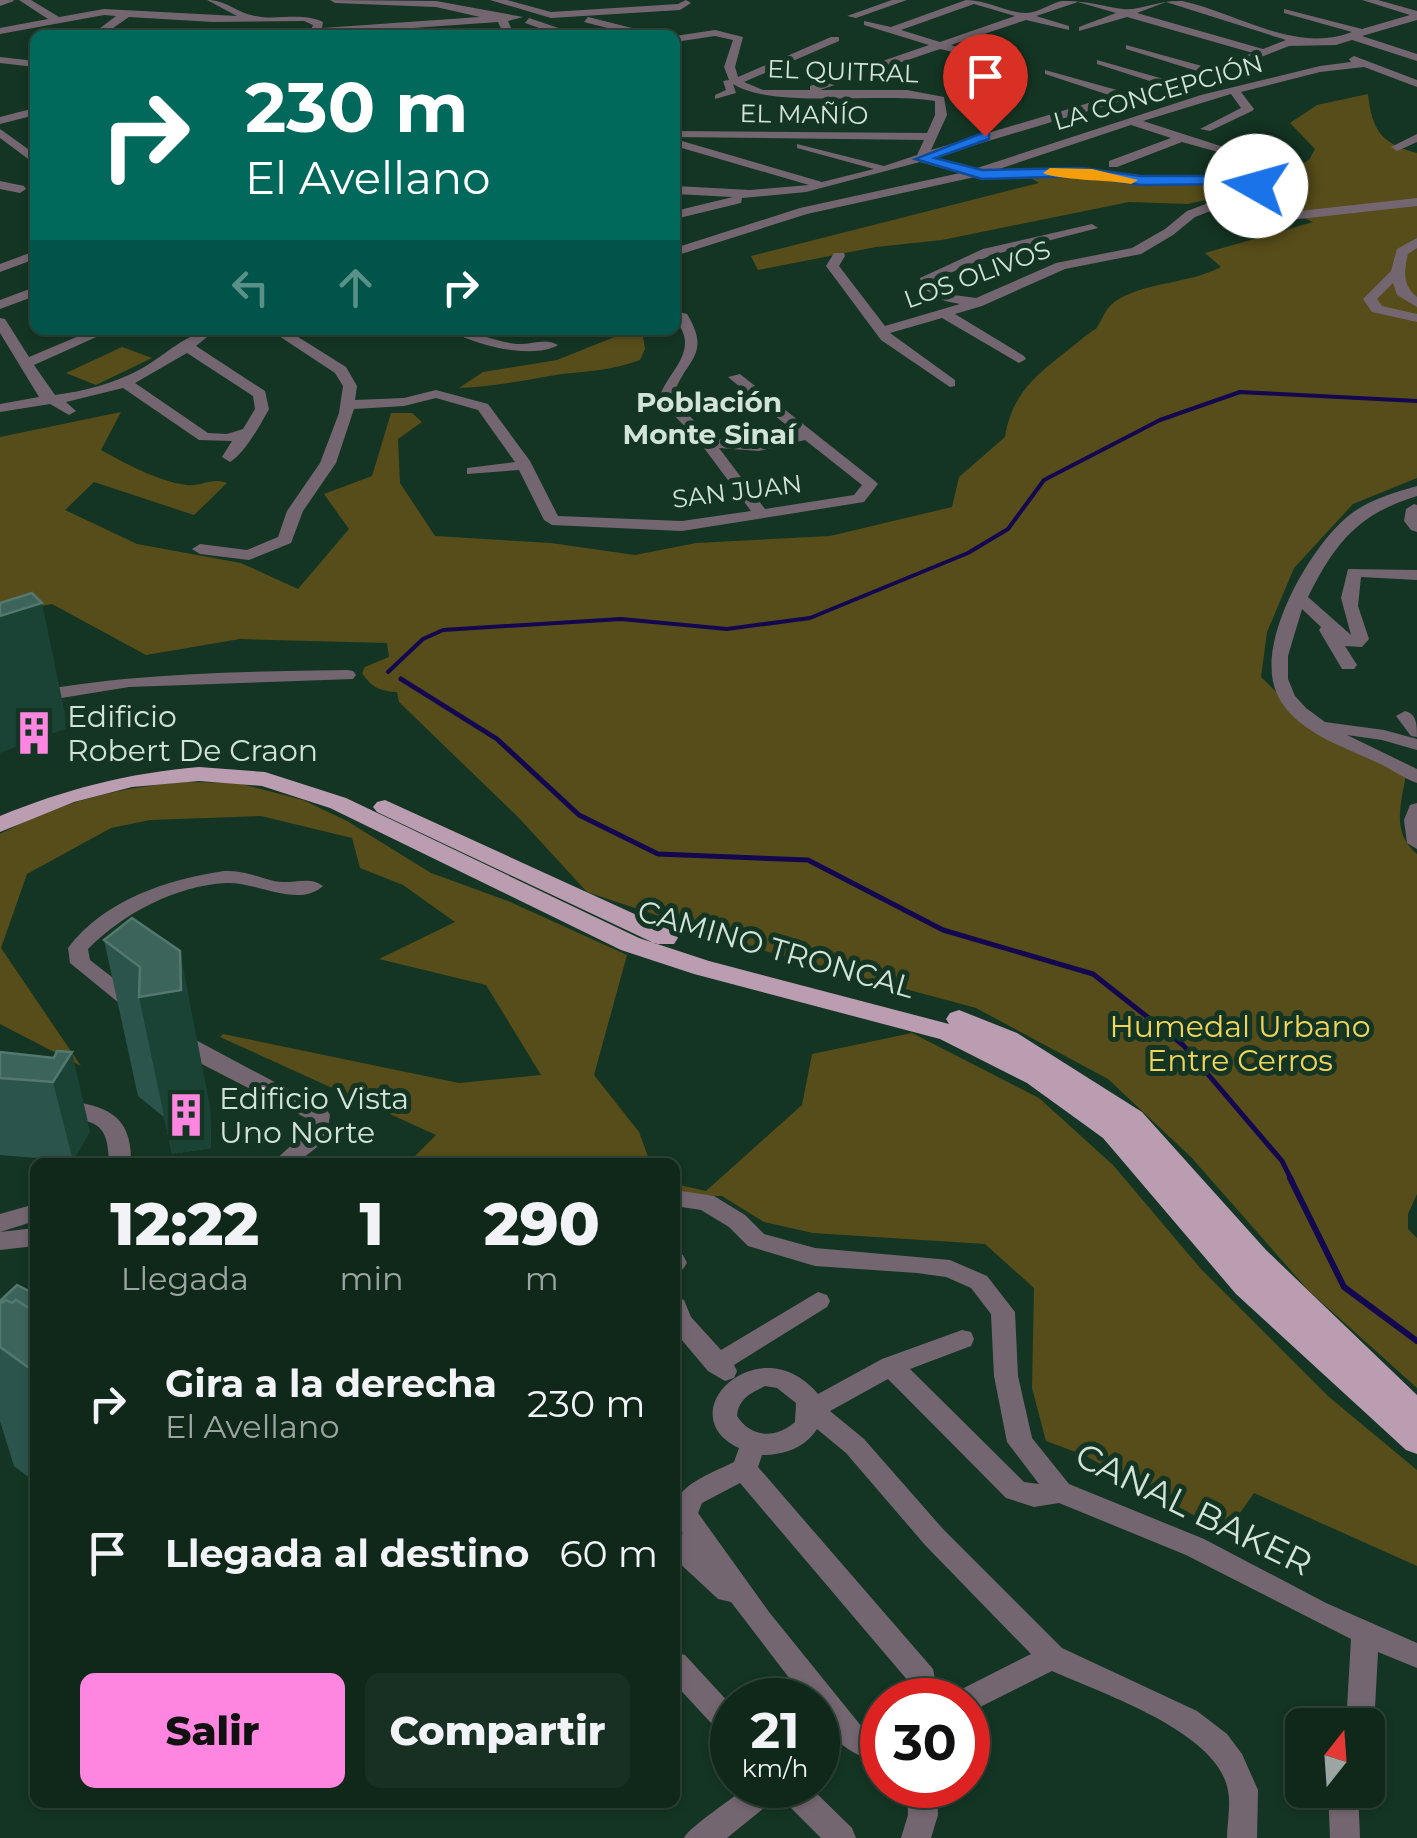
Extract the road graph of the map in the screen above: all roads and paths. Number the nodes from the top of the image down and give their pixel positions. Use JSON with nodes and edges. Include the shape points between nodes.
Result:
{"nodes":[{"id":1,"x":24,"y":0,"type":"edge"},
{"id":2,"x":124,"y":0,"type":"edge"},
{"id":3,"x":212,"y":0,"type":"edge"},
{"id":4,"x":335,"y":0,"type":"edge"},
{"id":5,"x":471,"y":0,"type":"edge"},
{"id":6,"x":495,"y":0,"type":"edge"},
{"id":7,"x":595,"y":0,"type":"edge"},
{"id":8,"x":902,"y":0,"type":"edge"},
{"id":9,"x":972,"y":0,"type":"edge"},
{"id":10,"x":1078,"y":0,"type":"edge"},
{"id":11,"x":1166,"y":0,"type":"edge"},
{"id":12,"x":1367,"y":0,"type":"edge"},
{"id":13,"x":9,"y":1,"type":"edge"},
{"id":14,"x":683,"y":1,"type":"edge"},
{"id":15,"x":1054,"y":2,"type":"edge"},
{"id":16,"x":0,"y":3,"type":"edge"},
{"id":17,"x":1218,"y":5,"type":"dead end"},
{"id":18,"x":1283,"y":9,"type":"edge"},
{"id":19,"x":631,"y":10,"type":"junction"},
{"id":20,"x":1203,"y":10,"type":"junction"},
{"id":21,"x":1327,"y":10,"type":"dead end"},
{"id":22,"x":1306,"y":11,"type":"junction"},
{"id":23,"x":127,"y":13,"type":"junction"},
{"id":24,"x":1127,"y":13,"type":"junction"},
{"id":25,"x":149,"y":14,"type":"junction"},
{"id":26,"x":566,"y":14,"type":"junction"},
{"id":27,"x":367,"y":15,"type":"dead end"},
{"id":28,"x":518,"y":16,"type":"junction"},
{"id":29,"x":852,"y":16,"type":"dead end"},
{"id":30,"x":1022,"y":16,"type":"junction"},
{"id":31,"x":1417,"y":16,"type":"edge"},
{"id":32,"x":666,"y":17,"type":"dead end"},
{"id":33,"x":300,"y":18,"type":"junction"},
{"id":34,"x":502,"y":18,"type":"junction"},
{"id":35,"x":269,"y":19,"type":"junction"},
{"id":36,"x":57,"y":20,"type":"junction"},
{"id":37,"x":253,"y":20,"type":"junction"},
{"id":38,"x":447,"y":23,"type":"junction"},
{"id":39,"x":868,"y":23,"type":"dead end"},
{"id":40,"x":1165,"y":24,"type":"junction"},
{"id":41,"x":1384,"y":24,"type":"junction"},
{"id":42,"x":1065,"y":28,"type":"dead end"},
{"id":43,"x":1083,"y":28,"type":"dead end"},
{"id":44,"x":103,"y":30,"type":"edge"},
{"id":45,"x":255,"y":30,"type":"edge"},
{"id":46,"x":314,"y":30,"type":"edge"},
{"id":47,"x":406,"y":30,"type":"edge"},
{"id":48,"x":450,"y":30,"type":"edge"},
{"id":49,"x":508,"y":30,"type":"edge"},
{"id":50,"x":555,"y":30,"type":"edge"},
{"id":51,"x":628,"y":30,"type":"edge"},
{"id":52,"x":891,"y":30,"type":"junction"},
{"id":53,"x":0,"y":33,"type":"edge"},
{"id":54,"x":1358,"y":34,"type":"junction"},
{"id":55,"x":1417,"y":34,"type":"edge"},
{"id":56,"x":30,"y":37,"type":"edge"},
{"id":57,"x":680,"y":38,"type":"edge"},
{"id":58,"x":1213,"y":38,"type":"junction"},
{"id":59,"x":835,"y":39,"type":"dead end"},
{"id":60,"x":1304,"y":42,"type":"junction"},
{"id":61,"x":1197,"y":45,"type":"dead end"},
{"id":62,"x":938,"y":46,"type":"junction"},
{"id":63,"x":1180,"y":51,"type":"dead end"},
{"id":64,"x":1264,"y":53,"type":"junction"},
{"id":65,"x":974,"y":56,"type":"dead end"},
{"id":66,"x":1164,"y":57,"type":"junction"},
{"id":67,"x":1417,"y":58,"type":"edge"},
{"id":68,"x":0,"y":60,"type":"edge"},
{"id":69,"x":30,"y":63,"type":"edge"},
{"id":70,"x":1366,"y":63,"type":"junction"},
{"id":71,"x":1208,"y":70,"type":"junction"},
{"id":72,"x":1050,"y":72,"type":"dead end"},
{"id":73,"x":1164,"y":82,"type":"junction"},
{"id":74,"x":1417,"y":84,"type":"edge"},
{"id":75,"x":727,"y":86,"type":"junction"},
{"id":76,"x":1235,"y":92,"type":"junction"},
{"id":77,"x":793,"y":95,"type":"junction"},
{"id":78,"x":1122,"y":95,"type":"junction"},
{"id":79,"x":1091,"y":104,"type":"junction"},
{"id":80,"x":1246,"y":110,"type":"junction"},
{"id":81,"x":30,"y":112,"type":"edge"},
{"id":82,"x":1266,"y":112,"type":"dead end"},
{"id":83,"x":0,"y":121,"type":"edge"},
{"id":84,"x":1135,"y":121,"type":"junction"},
{"id":85,"x":1206,"y":128,"type":"dead end"},
{"id":86,"x":0,"y":132,"type":"edge"},
{"id":87,"x":680,"y":134,"type":"edge"},
{"id":88,"x":770,"y":137,"type":"junction"},
{"id":89,"x":932,"y":137,"type":"junction"},
{"id":90,"x":1417,"y":137,"type":"edge"},
{"id":91,"x":1178,"y":138,"type":"junction"},
{"id":92,"x":680,"y":143,"type":"edge"},
{"id":93,"x":1397,"y":147,"type":"dead end"},
{"id":94,"x":1237,"y":150,"type":"dead end"},
{"id":95,"x":30,"y":156,"type":"edge"},
{"id":96,"x":922,"y":159,"type":"junction"},
{"id":97,"x":1113,"y":164,"type":"dead end"},
{"id":98,"x":882,"y":168,"type":"junction"},
{"id":99,"x":972,"y":174,"type":"junction"},
{"id":100,"x":680,"y":178,"type":"edge"},
{"id":101,"x":819,"y":184,"type":"junction"},
{"id":102,"x":0,"y":185,"type":"edge"},
{"id":103,"x":20,"y":189,"type":"dead end"},
{"id":104,"x":680,"y":190,"type":"edge"},
{"id":105,"x":730,"y":193,"type":"junction"},
{"id":106,"x":764,"y":194,"type":"junction"},
{"id":107,"x":1232,"y":200,"type":"junction"},
{"id":108,"x":1417,"y":202,"type":"edge"},
{"id":109,"x":715,"y":206,"type":"junction"},
{"id":110,"x":680,"y":214,"type":"edge"},
{"id":111,"x":759,"y":228,"type":"junction"},
{"id":112,"x":1092,"y":228,"type":"dead end"},
{"id":113,"x":1417,"y":242,"type":"edge"},
{"id":114,"x":680,"y":248,"type":"edge"},
{"id":115,"x":839,"y":256,"type":"dead end"},
{"id":116,"x":30,"y":257,"type":"edge"},
{"id":117,"x":0,"y":268,"type":"edge"},
{"id":118,"x":1397,"y":272,"type":"junction"},
{"id":119,"x":30,"y":293,"type":"edge"},
{"id":120,"x":977,"y":303,"type":"junction"},
{"id":121,"x":1417,"y":303,"type":"edge"},
{"id":122,"x":0,"y":305,"type":"edge"},
{"id":123,"x":944,"y":313,"type":"junction"},
{"id":124,"x":680,"y":316,"type":"edge"},
{"id":125,"x":1417,"y":318,"type":"edge"},
{"id":126,"x":0,"y":322,"type":"edge"},
{"id":127,"x":882,"y":331,"type":"junction"},
{"id":128,"x":94,"y":335,"type":"edge"},
{"id":129,"x":202,"y":335,"type":"edge"},
{"id":130,"x":285,"y":335,"type":"edge"},
{"id":131,"x":473,"y":335,"type":"edge"},
{"id":132,"x":551,"y":345,"type":"dead end"},
{"id":133,"x":188,"y":346,"type":"junction"},
{"id":134,"x":1019,"y":358,"type":"dead end"},
{"id":135,"x":27,"y":364,"type":"junction"},
{"id":136,"x":734,"y":377,"type":"dead end"},
{"id":137,"x":126,"y":382,"type":"junction"},
{"id":138,"x":950,"y":383,"type":"dead end"},
{"id":139,"x":54,"y":397,"type":"junction"},
{"id":140,"x":348,"y":406,"type":"junction"},
{"id":141,"x":5,"y":408,"type":"edge"},
{"id":142,"x":69,"y":411,"type":"dead end"},
{"id":143,"x":808,"y":434,"type":"junction"},
{"id":144,"x":244,"y":436,"type":"junction"},
{"id":145,"x":706,"y":442,"type":"junction"},
{"id":146,"x":230,"y":457,"type":"dead end"},
{"id":147,"x":524,"y":465,"type":"junction"},
{"id":148,"x":472,"y":471,"type":"dead end"},
{"id":149,"x":1416,"y":503,"type":"edge"},
{"id":150,"x":762,"y":515,"type":"junction"},
{"id":151,"x":1417,"y":527,"type":"edge"},
{"id":152,"x":200,"y":549,"type":"dead end"},
{"id":153,"x":1417,"y":575,"type":"edge"},
{"id":154,"x":1299,"y":598,"type":"junction"},
{"id":155,"x":1320,"y":620,"type":"junction"},
{"id":156,"x":1348,"y":665,"type":"dead end"},
{"id":157,"x":347,"y":675,"type":"dead end"},
{"id":158,"x":16,"y":676,"type":"dead end"},
{"id":159,"x":37,"y":694,"type":"junction"},
{"id":160,"x":0,"y":703,"type":"edge"},
{"id":161,"x":1316,"y":726,"type":"junction"},
{"id":162,"x":1417,"y":745,"type":"edge"},
{"id":163,"x":1417,"y":777,"type":"edge"},
{"id":164,"x":0,"y":807,"type":"edge"},
{"id":165,"x":1417,"y":809,"type":"edge"},
{"id":166,"x":0,"y":826,"type":"edge"},
{"id":167,"x":1417,"y":843,"type":"edge"},
{"id":168,"x":314,"y":886,"type":"dead end"},
{"id":169,"x":107,"y":960,"type":"dead end"},
{"id":170,"x":80,"y":963,"type":"junction"},
{"id":171,"x":42,"y":1106,"type":"edge"},
{"id":172,"x":120,"y":1158,"type":"edge"},
{"id":173,"x":289,"y":1158,"type":"edge"},
{"id":174,"x":680,"y":1199,"type":"edge"},
{"id":175,"x":30,"y":1214,"type":"edge"},
{"id":176,"x":0,"y":1223,"type":"edge"},
{"id":177,"x":30,"y":1238,"type":"edge"},
{"id":178,"x":0,"y":1241,"type":"edge"},
{"id":179,"x":818,"y":1302,"type":"dead end"},
{"id":180,"x":680,"y":1321,"type":"edge"},
{"id":181,"x":962,"y":1340,"type":"dead end"},
{"id":182,"x":717,"y":1364,"type":"junction"},
{"id":183,"x":891,"y":1366,"type":"junction"},
{"id":184,"x":738,"y":1384,"type":"junction"},
{"id":185,"x":811,"y":1409,"type":"junction"},
{"id":186,"x":1417,"y":1415,"type":"edge"},
{"id":187,"x":1417,"y":1441,"type":"edge"},
{"id":188,"x":749,"y":1456,"type":"junction"},
{"id":189,"x":1060,"y":1492,"type":"junction"},
{"id":190,"x":680,"y":1547,"type":"edge"},
{"id":191,"x":759,"y":1620,"type":"junction"},
{"id":192,"x":1365,"y":1634,"type":"junction"},
{"id":193,"x":1417,"y":1656,"type":"edge"},
{"id":194,"x":1052,"y":1658,"type":"junction"},
{"id":195,"x":680,"y":1669,"type":"edge"},
{"id":196,"x":923,"y":1678,"type":"edge"},
{"id":197,"x":990,"y":1689,"type":"edge"},
{"id":198,"x":710,"y":1702,"type":"edge"},
{"id":199,"x":1361,"y":1708,"type":"edge"},
{"id":200,"x":860,"y":1740,"type":"edge"},
{"id":201,"x":745,"y":1808,"type":"edge"},
{"id":202,"x":811,"y":1808,"type":"edge"},
{"id":203,"x":923,"y":1808,"type":"edge"},
{"id":204,"x":1344,"y":1808,"type":"edge"},
{"id":205,"x":700,"y":1838,"type":"edge"},
{"id":206,"x":841,"y":1838,"type":"edge"},
{"id":207,"x":916,"y":1838,"type":"edge"},
{"id":208,"x":1242,"y":1838,"type":"edge"},
{"id":209,"x":1345,"y":1838,"type":"edge"}],
"edges":[{"from":1,"to":36,"type":"street"},
{"from":2,"to":25,"type":"street"},
{"from":3,"to":37,"type":"street"},
{"from":4,"to":34,"type":"street","via":[[436,4]]},
{"from":5,"to":28,"type":"street"},
{"from":6,"to":26,"type":"street"},
{"from":7,"to":19,"type":"street"},
{"from":8,"to":29,"type":"street"},
{"from":9,"to":30,"type":"street"},
{"from":9,"to":52,"type":"street"},
{"from":10,"to":15,"type":"street"},
{"from":10,"to":24,"type":"street"},
{"from":11,"to":20,"type":"street"},
{"from":11,"to":24,"type":"street"},
{"from":12,"to":31,"type":"street"},
{"from":13,"to":16,"type":"street"},
{"from":14,"to":19,"type":"street","via":[[680,7]]},
{"from":15,"to":30,"type":"street"},
{"from":17,"to":20,"type":"street"},
{"from":18,"to":22,"type":"street"},
{"from":19,"to":26,"type":"street"},
{"from":19,"to":32,"type":"street"},
{"from":20,"to":40,"type":"street"},
{"from":20,"to":60,"type":"street"},
{"from":21,"to":22,"type":"street"},
{"from":22,"to":54,"type":"street"},
{"from":23,"to":25,"type":"street"},
{"from":23,"to":36,"type":"street"},
{"from":23,"to":44,"type":"street"},
{"from":24,"to":40,"type":"street"},
{"from":24,"to":43,"type":"street"},
{"from":25,"to":37,"type":"street"},
{"from":26,"to":51,"type":"street"},
{"from":27,"to":33,"type":"street"},
{"from":28,"to":34,"type":"street"},
{"from":28,"to":50,"type":"street"},
{"from":30,"to":42,"type":"street"},
{"from":30,"to":62,"type":"street"},
{"from":31,"to":41,"type":"street"},
{"from":33,"to":35,"type":"street"},
{"from":33,"to":46,"type":"street","via":[[318,22]]},
{"from":34,"to":38,"type":"street"},
{"from":34,"to":49,"type":"street"},
{"from":35,"to":37,"type":"street"},
{"from":35,"to":45,"type":"street"},
{"from":36,"to":53,"type":"street"},
{"from":38,"to":47,"type":"street"},
{"from":38,"to":48,"type":"street"},
{"from":39,"to":52,"type":"street"},
{"from":40,"to":58,"type":"street"},
{"from":41,"to":54,"type":"street"},
{"from":41,"to":55,"type":"street"},
{"from":52,"to":62,"type":"street"},
{"from":53,"to":56,"type":"street"},
{"from":54,"to":60,"type":"street"},
{"from":54,"to":67,"type":"street"},
{"from":57,"to":75,"type":"street","name":"EL QUITRAL","via":[[735,36]]},
{"from":58,"to":61,"type":"street"},
{"from":58,"to":64,"type":"street"},
{"from":59,"to":75,"type":"street"},
{"from":60,"to":64,"type":"street"},
{"from":60,"to":70,"type":"street"},
{"from":62,"to":65,"type":"street"},
{"from":62,"to":77,"type":"street"},
{"from":63,"to":66,"type":"street"},
{"from":64,"to":71,"type":"street"},
{"from":66,"to":71,"type":"street"},
{"from":66,"to":73,"type":"street","via":[[1127,49],[1101,62]]},
{"from":68,"to":69,"type":"street"},
{"from":70,"to":74,"type":"street"},
{"from":70,"to":76,"type":"street","name":"LA CONCEPCIÓN"},
{"from":71,"to":73,"type":"street"},
{"from":72,"to":78,"type":"street"},
{"from":73,"to":78,"type":"street"},
{"from":75,"to":77,"type":"street","name":"EL QUITRAL"},
{"from":76,"to":80,"type":"street"},
{"from":76,"to":84,"type":"street","name":"LA CONCEPCIÓN"},
{"from":77,"to":89,"type":"street","name":"EL QUITRAL","via":[[934,96],[943,110]]},
{"from":78,"to":79,"type":"street"},
{"from":79,"to":84,"type":"street"},
{"from":79,"to":96,"type":"street"},
{"from":80,"to":82,"type":"street"},
{"from":80,"to":85,"type":"street"},
{"from":81,"to":83,"type":"street"},
{"from":84,"to":91,"type":"street"},
{"from":84,"to":99,"type":"street","name":"LA CONCEPCIÓN"},
{"from":86,"to":95,"type":"street"},
{"from":87,"to":88,"type":"street","name":"EL MAÑÍO"},
{"from":88,"to":89,"type":"street","name":"EL MAÑÍO"},
{"from":88,"to":98,"type":"street"},
{"from":89,"to":96,"type":"street","name":"EL QUITRAL"},
{"from":90,"to":93,"type":"street"},
{"from":91,"to":94,"type":"street"},
{"from":91,"to":97,"type":"street"},
{"from":92,"to":101,"type":"street"},
{"from":96,"to":98,"type":"street"},
{"from":96,"to":99,"type":"street"},
{"from":98,"to":101,"type":"street"},
{"from":99,"to":107,"type":"street","via":[[1082,172],[1236,180],[1257,188]]},
{"from":99,"to":111,"type":"street","name":"LA CONCEPCIÓN","via":[[804,211]]},
{"from":100,"to":105,"type":"street"},
{"from":101,"to":106,"type":"street"},
{"from":102,"to":103,"type":"street"},
{"from":104,"to":105,"type":"street"},
{"from":105,"to":106,"type":"street"},
{"from":106,"to":109,"type":"street"},
{"from":107,"to":108,"type":"street","via":[[1298,215]]},
{"from":107,"to":120,"type":"street","name":"LOS OLIVOS","via":[[1194,212],[1144,248],[1061,266]]},
{"from":109,"to":110,"type":"street"},
{"from":109,"to":111,"type":"street"},
{"from":111,"to":114,"type":"street","name":"LA CONCEPCIÓN"},
{"from":112,"to":120,"type":"street","via":[[988,252],[927,278],[940,293]]},
{"from":113,"to":118,"type":"street","via":[[1398,256]]},
{"from":115,"to":127,"type":"street","via":[[832,266]]},
{"from":116,"to":117,"type":"street"},
{"from":118,"to":121,"type":"street","via":[[1402,292]]},
{"from":118,"to":125,"type":"street","via":[[1371,304]]},
{"from":119,"to":122,"type":"street"},
{"from":120,"to":123,"type":"street","name":"LOS OLIVOS"},
{"from":123,"to":127,"type":"street","name":"LOS OLIVOS"},
{"from":123,"to":134,"type":"street"},
{"from":124,"to":145,"type":"street","via":[[689,326],[690,360],[665,398]]},
{"from":126,"to":135,"type":"street"},
{"from":127,"to":138,"type":"street"},
{"from":128,"to":135,"type":"street"},
{"from":129,"to":133,"type":"street"},
{"from":130,"to":140,"type":"street","via":[[340,370],[350,386]]},
{"from":131,"to":132,"type":"street","via":[[515,348]]},
{"from":133,"to":137,"type":"street"},
{"from":133,"to":144,"type":"street","via":[[262,398]]},
{"from":135,"to":139,"type":"street","via":[[44,394]]},
{"from":136,"to":143,"type":"street"},
{"from":137,"to":139,"type":"street"},
{"from":137,"to":144,"type":"street","via":[[204,438]]},
{"from":139,"to":141,"type":"street"},
{"from":139,"to":142,"type":"street"},
{"from":140,"to":147,"type":"street","via":[[436,394],[458,398],[488,412]]},
{"from":140,"to":152,"type":"street","via":[[328,464],[294,511],[285,540],[249,556]]},
{"from":143,"to":145,"type":"street","via":[[759,446]]},
{"from":143,"to":150,"type":"street","name":"SAN JUAN","via":[[870,484],[867,493]]},
{"from":144,"to":146,"type":"street"},
{"from":145,"to":150,"type":"street"},
{"from":147,"to":148,"type":"street"},
{"from":147,"to":150,"type":"street","name":"SAN JUAN","via":[[552,520],[682,526]]},
{"from":149,"to":151,"type":"street"},
{"from":149,"to":154,"type":"street","via":[[1391,498],[1349,523]]},
{"from":153,"to":155,"type":"street","via":[[1352,574],[1348,610],[1360,642]]},
{"from":154,"to":155,"type":"street"},
{"from":154,"to":161,"type":"street","via":[[1276,669],[1288,699]]},
{"from":155,"to":156,"type":"street"},
{"from":157,"to":159,"type":"street","via":[[148,679]]},
{"from":158,"to":159,"type":"street"},
{"from":159,"to":160,"type":"street"},
{"from":161,"to":162,"type":"street"},
{"from":161,"to":163,"type":"street"},
{"from":164,"to":186,"type":"main road","name":"CAMINO TRONCAL","via":[[69,779],[141,764],[218,760],[288,769],[408,817],[638,928],[719,956],[910,1003],[1008,1040],[1132,1119],[1256,1258]]},
{"from":165,"to":167,"type":"street"},
{"from":166,"to":187,"type":"main road","name":"CAMINO TRONCAL","via":[[66,796],[132,780],[199,774],[264,779],[338,803],[630,944],[887,1014],[985,1049],[1114,1130],[1247,1286]]},
{"from":168,"to":170,"type":"street","via":[[271,887],[252,877],[221,876],[170,888],[85,940],[78,948]]},
{"from":169,"to":170,"type":"street"},
{"from":170,"to":173,"type":"street","via":[[202,1055],[319,1115],[318,1134]]},
{"from":171,"to":172,"type":"street","via":[[82,1109],[112,1124],[120,1136]]},
{"from":174,"to":189,"type":"street","name":"CANAL BAKER","via":[[706,1202],[756,1240],[782,1248],[950,1270],[979,1282],[1004,1312],[1006,1376],[1020,1442]]},
{"from":175,"to":176,"type":"street"},
{"from":177,"to":178,"type":"street"},
{"from":179,"to":182,"type":"street"},
{"from":180,"to":182,"type":"street"},
{"from":181,"to":183,"type":"street"},
{"from":182,"to":184,"type":"street"},
{"from":183,"to":185,"type":"street"},
{"from":183,"to":189,"type":"street","via":[[1016,1490],[1034,1496]]},
{"from":184,"to":185,"type":"street","via":[[762,1376],[783,1379],[796,1385]]},
{"from":184,"to":188,"type":"street","via":[[723,1414]]},
{"from":185,"to":188,"type":"street","via":[[804,1431]]},
{"from":185,"to":194,"type":"street","via":[[855,1446]]},
{"from":188,"to":191,"type":"street","via":[[692,1496],[684,1514]]},
{"from":188,"to":196,"type":"street"},
{"from":189,"to":192,"type":"street","name":"CANAL BAKER","via":[[1194,1547]]},
{"from":190,"to":191,"type":"street"},
{"from":191,"to":200,"type":"street"},
{"from":192,"to":193,"type":"street","name":"CANAL BAKER"},
{"from":192,"to":199,"type":"street"},
{"from":194,"to":197,"type":"street"},
{"from":194,"to":208,"type":"street","via":[[1187,1720],[1217,1742],[1243,1790]]},
{"from":195,"to":198,"type":"street"},
{"from":201,"to":205,"type":"street"},
{"from":202,"to":206,"type":"street"},
{"from":203,"to":207,"type":"street"},
{"from":204,"to":209,"type":"street"}]}
